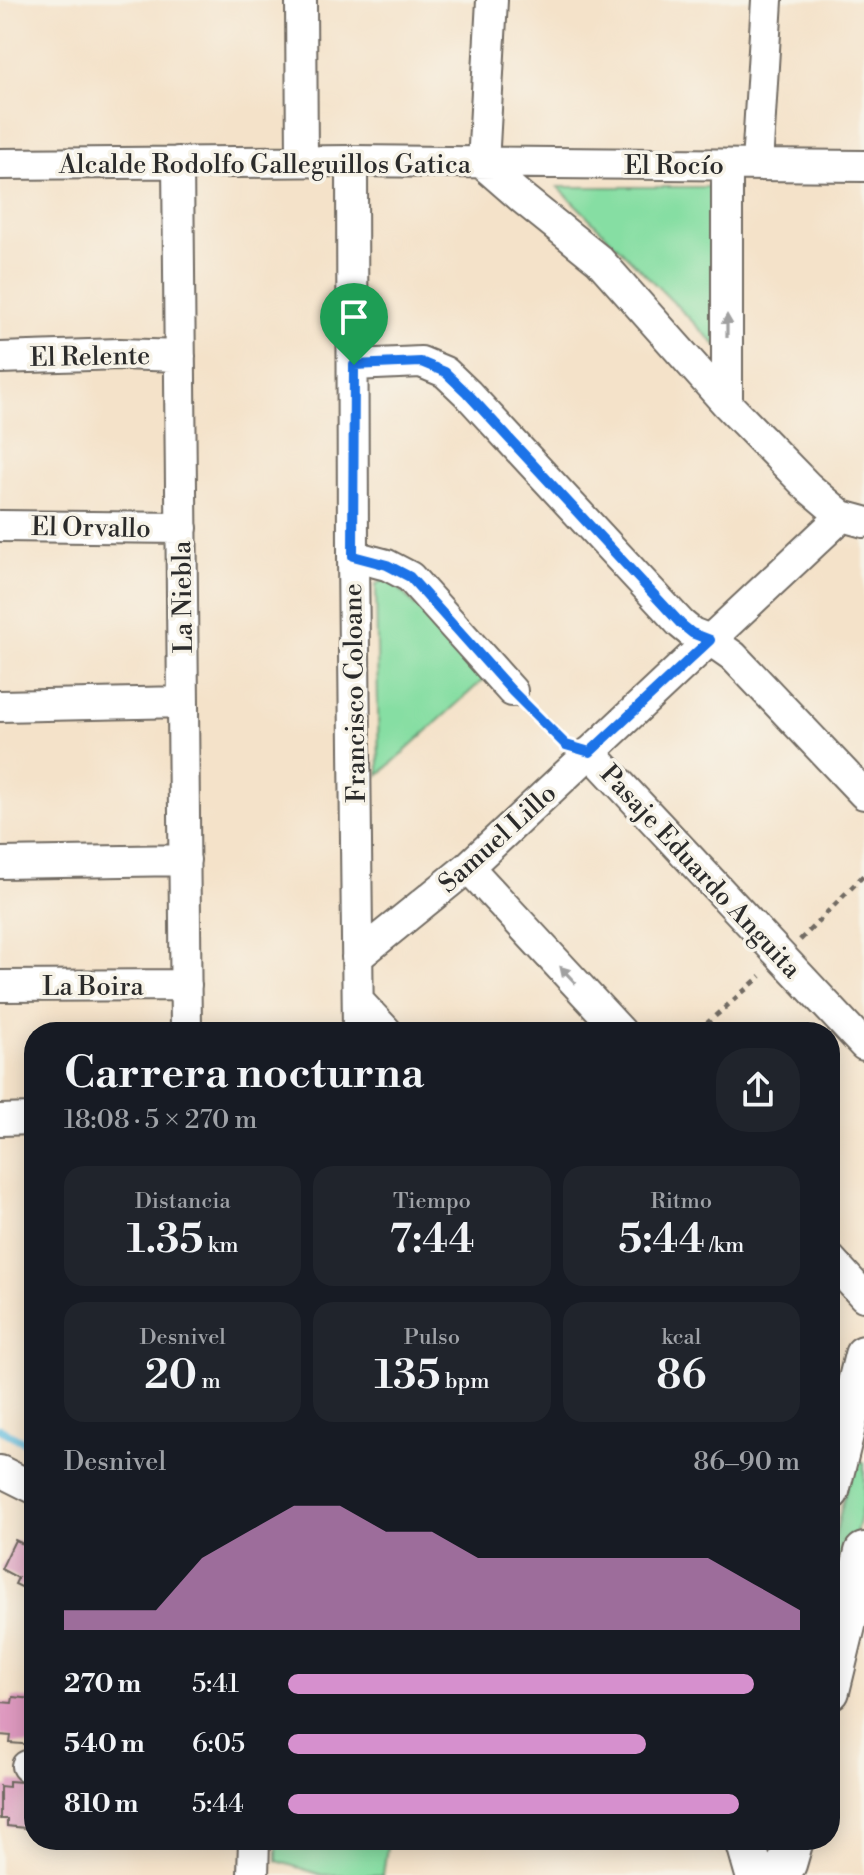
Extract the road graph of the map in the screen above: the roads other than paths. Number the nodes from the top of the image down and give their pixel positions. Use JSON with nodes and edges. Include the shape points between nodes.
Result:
{"nodes":[{"id":1,"x":301,"y":0,"type":"edge"},
{"id":2,"x":492,"y":0,"type":"edge"},
{"id":3,"x":767,"y":0,"type":"edge"},
{"id":4,"x":302,"y":161,"type":"junction"},
{"id":5,"x":352,"y":161,"type":"junction"},
{"id":6,"x":178,"y":162,"type":"junction"},
{"id":7,"x":0,"y":164,"type":"edge"},
{"id":8,"x":483,"y":164,"type":"junction"},
{"id":9,"x":742,"y":166,"type":"junction"},
{"id":10,"x":864,"y":166,"type":"edge"},
{"id":11,"x":180,"y":356,"type":"junction"},
{"id":12,"x":0,"y":358,"type":"edge"},
{"id":13,"x":354,"y":365,"type":"junction"},
{"id":14,"x":727,"y":404,"type":"junction"},
{"id":15,"x":853,"y":519,"type":"edge"},
{"id":16,"x":0,"y":526,"type":"edge"},
{"id":17,"x":182,"y":528,"type":"junction"},
{"id":18,"x":864,"y":540,"type":"edge"},
{"id":19,"x":353,"y":556,"type":"junction"},
{"id":20,"x":710,"y":640,"type":"junction"},
{"id":21,"x":512,"y":691,"type":"road end"},
{"id":22,"x":183,"y":702,"type":"junction"},
{"id":23,"x":0,"y":706,"type":"edge"},
{"id":24,"x":590,"y":752,"type":"junction"},
{"id":25,"x":864,"y":794,"type":"edge"},
{"id":26,"x":185,"y":860,"type":"junction"},
{"id":27,"x":0,"y":863,"type":"edge"},
{"id":28,"x":468,"y":867,"type":"junction"},
{"id":29,"x":357,"y":957,"type":"junction"},
{"id":30,"x":186,"y":985,"type":"junction"},
{"id":31,"x":0,"y":986,"type":"edge"},
{"id":32,"x":358,"y":1001,"type":"junction"},
{"id":33,"x":186,"y":1022,"type":"edge"},
{"id":34,"x":358,"y":1022,"type":"edge"},
{"id":35,"x":378,"y":1022,"type":"edge"},
{"id":36,"x":612,"y":1022,"type":"edge"},
{"id":37,"x":864,"y":1045,"type":"edge"},
{"id":38,"x":24,"y":1119,"type":"edge"},
{"id":39,"x":0,"y":1120,"type":"edge"},
{"id":40,"x":840,"y":1270,"type":"edge"},
{"id":41,"x":864,"y":1296,"type":"edge"},
{"id":42,"x":864,"y":1355,"type":"edge"},
{"id":43,"x":849,"y":1401,"type":"edge"},
{"id":44,"x":840,"y":1444,"type":"edge"},
{"id":45,"x":0,"y":1471,"type":"edge"},
{"id":46,"x":24,"y":1483,"type":"edge"},
{"id":47,"x":864,"y":1552,"type":"edge"},
{"id":48,"x":840,"y":1650,"type":"edge"},
{"id":49,"x":254,"y":1850,"type":"edge"},
{"id":50,"x":253,"y":1875,"type":"edge"}],
"edges":[{"from":1,"to":4,"type":"street"},
{"from":2,"to":8,"type":"street"},
{"from":3,"to":9,"type":"street"},
{"from":4,"to":5,"type":"street","name":"Alcalde Rodolfo Galleguillos Gatica"},
{"from":4,"to":6,"type":"street","name":"Alcalde Rodolfo Galleguillos Gatica"},
{"from":5,"to":8,"type":"street","name":"Alcalde Rodolfo Galleguillos Gatica"},
{"from":5,"to":13,"type":"street","name":"Francisco Coloane"},
{"from":6,"to":7,"type":"street","name":"Alcalde Rodolfo Galleguillos Gatica"},
{"from":6,"to":11,"type":"street","name":"La Niebla"},
{"from":8,"to":9,"type":"street","name":"El Rocío"},
{"from":8,"to":14,"type":"street","name":"Alcalde Rodolfo Galleguillos Gatica","via":[[599,260]]},
{"from":9,"to":10,"type":"street","name":"El Rocío"},
{"from":14,"to":9,"type":"street","one_way":true},
{"from":11,"to":12,"type":"street","name":"El Relente"},
{"from":11,"to":17,"type":"street","name":"La Niebla"},
{"from":13,"to":19,"type":"street","name":"Francisco Coloane"},
{"from":13,"to":20,"type":"street","via":[[421,362],[445,372],[681,624]]},
{"from":14,"to":15,"type":"street","name":"Alcalde Rodolfo Galleguillos Gatica","via":[[808,487]]},
{"from":15,"to":18,"type":"street","name":"Alcalde Rodolfo Galleguillos Gatica"},
{"from":15,"to":20,"type":"street","name":"Samuel Lillo"},
{"from":16,"to":17,"type":"street","name":"El Orvallo"},
{"from":17,"to":22,"type":"street","name":"La Niebla"},
{"from":19,"to":21,"type":"street","via":[[410,577]]},
{"from":19,"to":29,"type":"street","name":"Francisco Coloane"},
{"from":20,"to":24,"type":"street","name":"Samuel Lillo"},
{"from":20,"to":25,"type":"street","via":[[733,656]]},
{"from":22,"to":23,"type":"street"},
{"from":22,"to":26,"type":"street","name":"La Niebla"},
{"from":24,"to":28,"type":"street","name":"Samuel Lillo"},
{"from":24,"to":37,"type":"street","name":"Pasaje Eduardo Anguita"},
{"from":26,"to":27,"type":"street"},
{"from":26,"to":30,"type":"street","name":"La Niebla"},
{"from":28,"to":29,"type":"street","name":"Samuel Lillo"},
{"from":36,"to":28,"type":"street","one_way":true},
{"from":29,"to":32,"type":"street","name":"Francisco Coloane"},
{"from":30,"to":31,"type":"street","name":"La Boira"},
{"from":30,"to":33,"type":"street","name":"La Niebla"},
{"from":32,"to":34,"type":"street","name":"Francisco Coloane"},
{"from":32,"to":35,"type":"street"},
{"from":38,"to":39,"type":"street"},
{"from":40,"to":41,"type":"street"},
{"from":42,"to":43,"type":"main road"},
{"from":43,"to":44,"type":"main road"},
{"from":45,"to":46,"type":"street"},
{"from":47,"to":48,"type":"main road"},
{"from":49,"to":50,"type":"street"}]}
